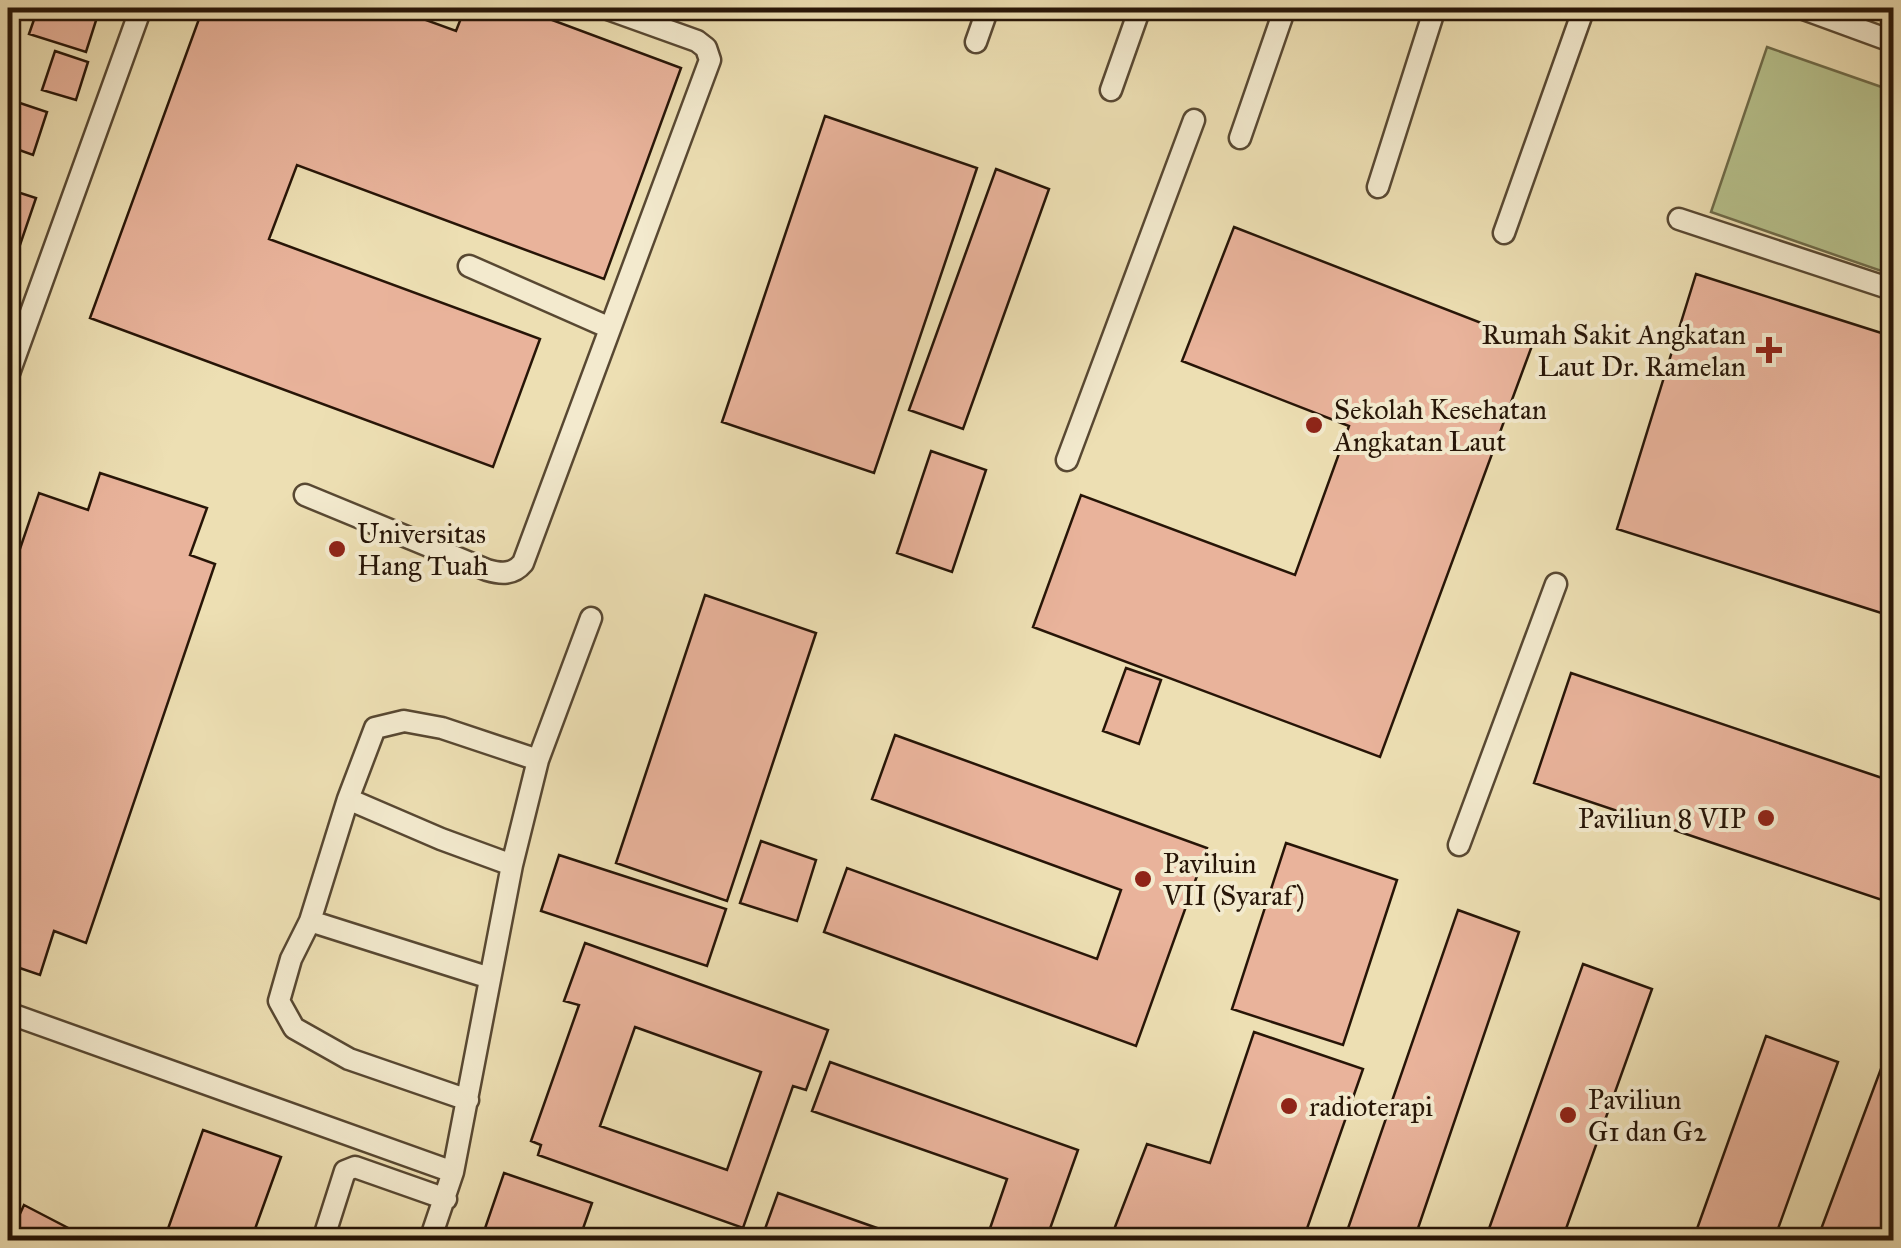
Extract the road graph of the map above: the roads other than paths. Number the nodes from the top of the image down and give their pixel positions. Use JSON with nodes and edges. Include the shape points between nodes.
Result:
{"nodes":[{"id":1,"x":141,"y":8,"type":"edge"},
{"id":2,"x":605,"y":8,"type":"edge"},
{"id":3,"x":988,"y":8,"type":"edge"},
{"id":4,"x":1140,"y":8,"type":"edge"},
{"id":5,"x":1286,"y":8,"type":"edge"},
{"id":6,"x":1436,"y":8,"type":"edge"},
{"id":7,"x":1584,"y":8,"type":"edge"},
{"id":8,"x":1802,"y":8,"type":"edge"},
{"id":9,"x":976,"y":42,"type":"dead end"},
{"id":10,"x":1894,"y":42,"type":"edge"},
{"id":11,"x":1110,"y":90,"type":"dead end"},
{"id":12,"x":1194,"y":120,"type":"dead end"},
{"id":13,"x":1240,"y":138,"type":"dead end"},
{"id":14,"x":1378,"y":187,"type":"dead end"},
{"id":15,"x":1679,"y":219,"type":"dead end"},
{"id":16,"x":1504,"y":232,"type":"dead end"},
{"id":17,"x":470,"y":266,"type":"dead end"},
{"id":18,"x":1894,"y":290,"type":"edge"},
{"id":19,"x":610,"y":328,"type":"junction"},
{"id":20,"x":8,"y":376,"type":"edge"},
{"id":21,"x":1067,"y":460,"type":"dead end"},
{"id":22,"x":305,"y":496,"type":"dead end"},
{"id":23,"x":1556,"y":584,"type":"dead end"},
{"id":24,"x":591,"y":618,"type":"dead end"},
{"id":25,"x":538,"y":760,"type":"junction"},
{"id":26,"x":348,"y":799,"type":"junction"},
{"id":27,"x":1459,"y":845,"type":"dead end"},
{"id":28,"x":512,"y":865,"type":"junction"},
{"id":29,"x":310,"y":921,"type":"junction"},
{"id":30,"x":490,"y":978,"type":"junction"},
{"id":31,"x":8,"y":1013,"type":"edge"},
{"id":32,"x":468,"y":1100,"type":"junction"},
{"id":33,"x":453,"y":1172,"type":"junction"},
{"id":34,"x":446,"y":1199,"type":"junction"},
{"id":35,"x":323,"y":1240,"type":"edge"},
{"id":36,"x":430,"y":1240,"type":"edge"}],
"edges":[{"from":1,"to":20,"type":"lane"},
{"from":2,"to":19,"type":"lane","via":[[697,41],[710,60]]},
{"from":3,"to":9,"type":"lane"},
{"from":4,"to":11,"type":"lane"},
{"from":5,"to":13,"type":"lane"},
{"from":6,"to":14,"type":"lane"},
{"from":7,"to":16,"type":"lane"},
{"from":8,"to":10,"type":"lane"},
{"from":12,"to":21,"type":"lane"},
{"from":15,"to":18,"type":"lane"},
{"from":17,"to":19,"type":"lane"},
{"from":19,"to":22,"type":"lane","via":[[517,571],[487,570]]},
{"from":23,"to":27,"type":"lane"},
{"from":24,"to":25,"type":"lane"},
{"from":25,"to":26,"type":"lane","via":[[442,728],[390,724],[375,728]]},
{"from":25,"to":28,"type":"lane"},
{"from":26,"to":28,"type":"lane"},
{"from":26,"to":29,"type":"lane"},
{"from":28,"to":30,"type":"lane"},
{"from":29,"to":30,"type":"lane"},
{"from":29,"to":32,"type":"lane","via":[[280,1001],[294,1028],[349,1058]]},
{"from":30,"to":32,"type":"lane"},
{"from":31,"to":33,"type":"lane"},
{"from":32,"to":33,"type":"lane"},
{"from":33,"to":34,"type":"lane"},
{"from":34,"to":35,"type":"lane","via":[[355,1166],[346,1172]]},
{"from":34,"to":36,"type":"lane"}]}
